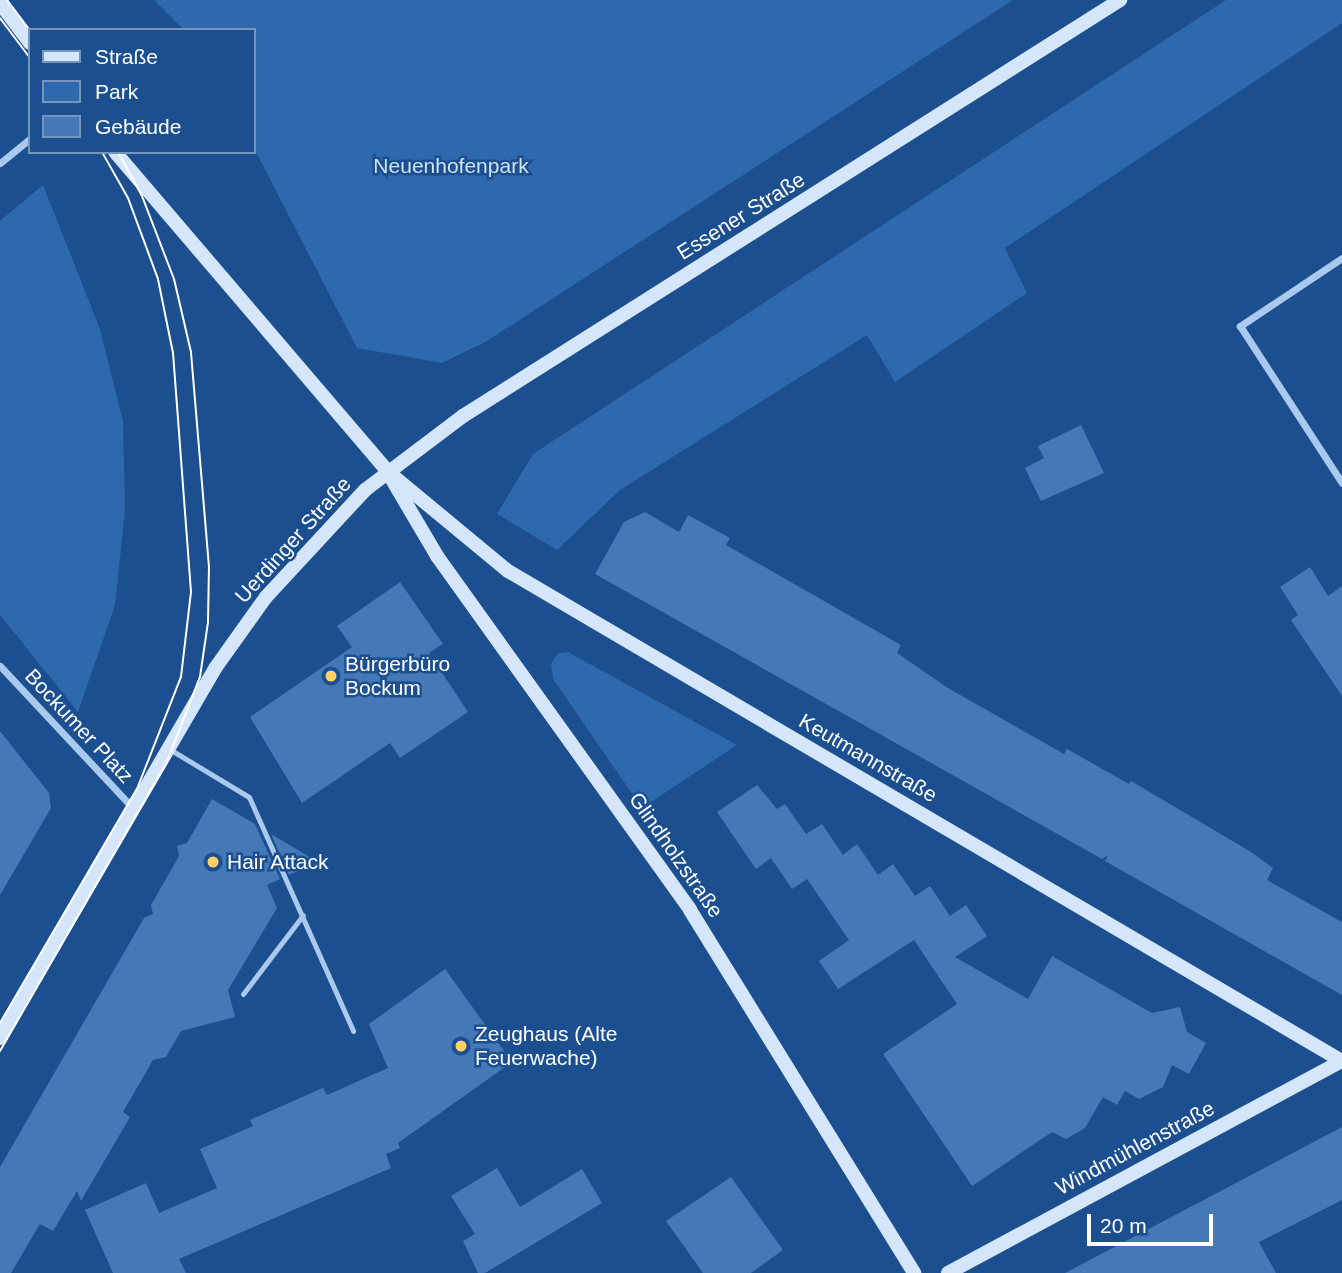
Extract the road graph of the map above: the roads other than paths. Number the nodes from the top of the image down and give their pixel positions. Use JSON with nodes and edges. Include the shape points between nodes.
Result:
{"nodes":[{"id":1,"x":1120,"y":0,"type":"edge"},
{"id":2,"x":0,"y":3,"type":"edge"},
{"id":3,"x":28,"y":40,"type":"edge"},
{"id":4,"x":28,"y":141,"type":"edge"},
{"id":5,"x":117,"y":154,"type":"edge"},
{"id":6,"x":0,"y":163,"type":"edge"},
{"id":7,"x":1342,"y":258,"type":"edge"},
{"id":8,"x":387,"y":471,"type":"junction"},
{"id":9,"x":1342,"y":483,"type":"edge"},
{"id":10,"x":0,"y":666,"type":"edge"},
{"id":11,"x":171,"y":750,"type":"junction"},
{"id":12,"x":133,"y":808,"type":"junction"},
{"id":13,"x":303,"y":915,"type":"junction"},
{"id":14,"x":243,"y":994,"type":"dead end"},
{"id":15,"x":353,"y":1031,"type":"dead end"},
{"id":16,"x":0,"y":1038,"type":"edge"},
{"id":17,"x":1342,"y":1061,"type":"edge"},
{"id":18,"x":914,"y":1273,"type":"edge"},
{"id":19,"x":948,"y":1273,"type":"edge"}],
"edges":[{"from":1,"to":8,"type":"street","name":"Essener Straße","via":[[463,416]]},
{"from":2,"to":3,"type":"street"},
{"from":4,"to":6,"type":"street"},
{"from":5,"to":8,"type":"street"},
{"from":7,"to":9,"type":"street","via":[[1240,326]]},
{"from":8,"to":11,"type":"street","name":"Uerdinger Straße","via":[[335,519],[266,597],[216,667]]},
{"from":8,"to":17,"type":"street","name":"Keutmannstraße","via":[[508,571]]},
{"from":8,"to":18,"type":"street","name":"Glindholzstraße","via":[[437,555],[690,910]]},
{"from":10,"to":12,"type":"street","name":"Bockumer Platz"},
{"from":11,"to":12,"type":"street","name":"Uerdinger Straße"},
{"from":11,"to":13,"type":"lane","via":[[249,797]]},
{"from":12,"to":16,"type":"street","name":"Uerdinger Straße"},
{"from":13,"to":14,"type":"lane"},
{"from":13,"to":15,"type":"lane"},
{"from":17,"to":19,"type":"street","name":"Windmühlenstraße"}]}
